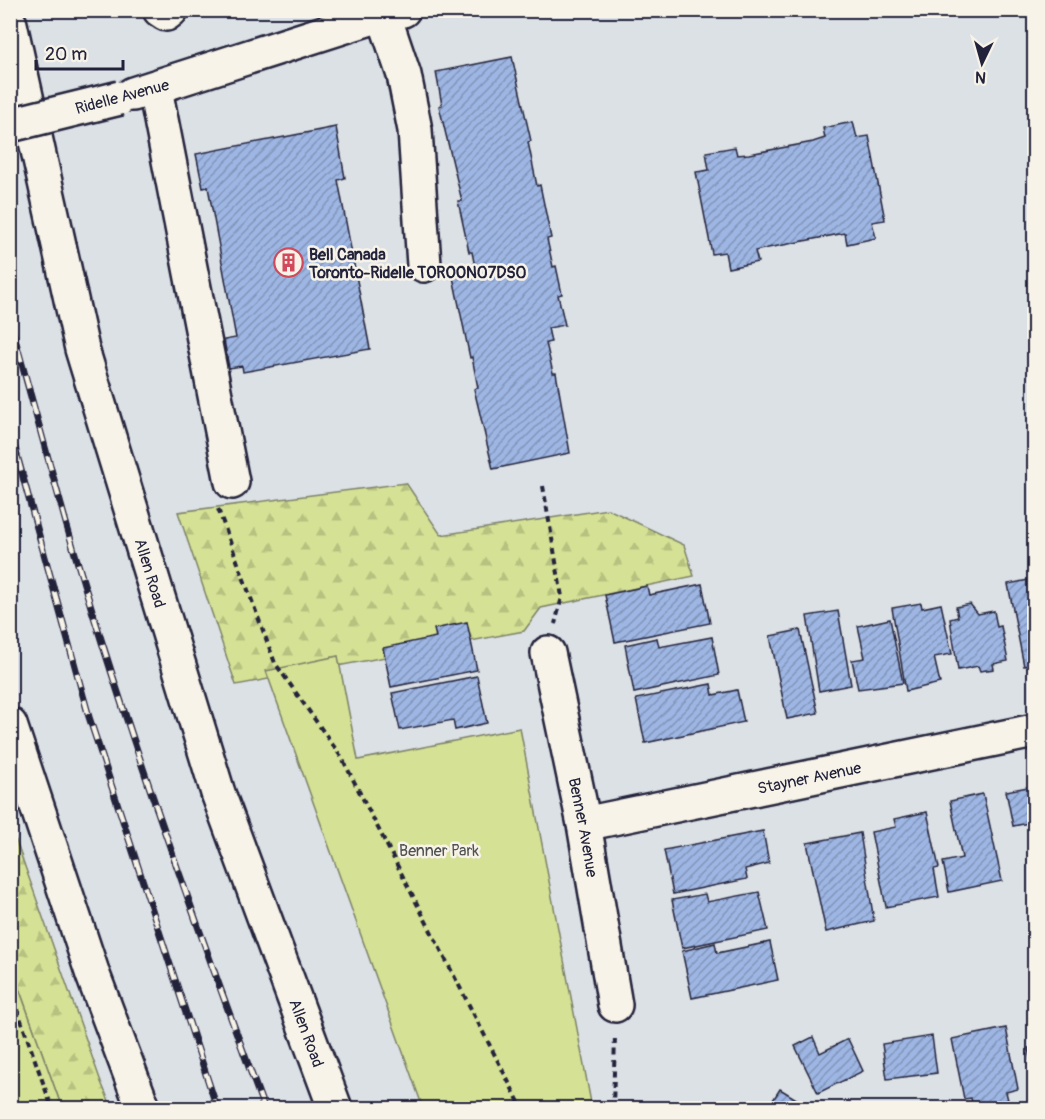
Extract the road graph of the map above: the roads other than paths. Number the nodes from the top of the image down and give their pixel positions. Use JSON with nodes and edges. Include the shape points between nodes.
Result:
{"nodes":[{"id":1,"x":160,"y":10,"type":"edge"},
{"id":2,"x":171,"y":10,"type":"edge"},
{"id":3,"x":390,"y":12,"type":"edge"},
{"id":4,"x":10,"y":24,"type":"edge"},
{"id":5,"x":155,"y":89,"type":"junction"},
{"id":6,"x":10,"y":125,"type":"edge"},
{"id":7,"x":424,"y":265,"type":"dead end"},
{"id":8,"x":232,"y":482,"type":"road end"},
{"id":9,"x":548,"y":653,"type":"road end"},
{"id":10,"x":10,"y":725,"type":"edge"},
{"id":11,"x":1035,"y":731,"type":"edge"},
{"id":12,"x":584,"y":824,"type":"junction"},
{"id":13,"x":615,"y":1005,"type":"road end"},
{"id":14,"x":143,"y":1108,"type":"edge"},
{"id":15,"x":335,"y":1108,"type":"edge"}],
"edges":[{"from":1,"to":2,"type":"main road","via":[[166,14]]},
{"from":3,"to":5,"type":"main road","name":"Ridelle Avenue"},
{"from":3,"to":7,"type":"main road","via":[[415,130]]},
{"from":4,"to":15,"type":"main road","name":"Allen Road","via":[[82,349],[218,793]]},
{"from":5,"to":6,"type":"main road","name":"Ridelle Avenue","bridge":true},
{"from":5,"to":8,"type":"main road"},
{"from":9,"to":12,"type":"main road","name":"Benner Avenue"},
{"from":10,"to":14,"type":"main road","via":[[93,975]]},
{"from":11,"to":12,"type":"main road","name":"Stayner Avenue"},
{"from":12,"to":13,"type":"main road","name":"Benner Avenue"}]}
